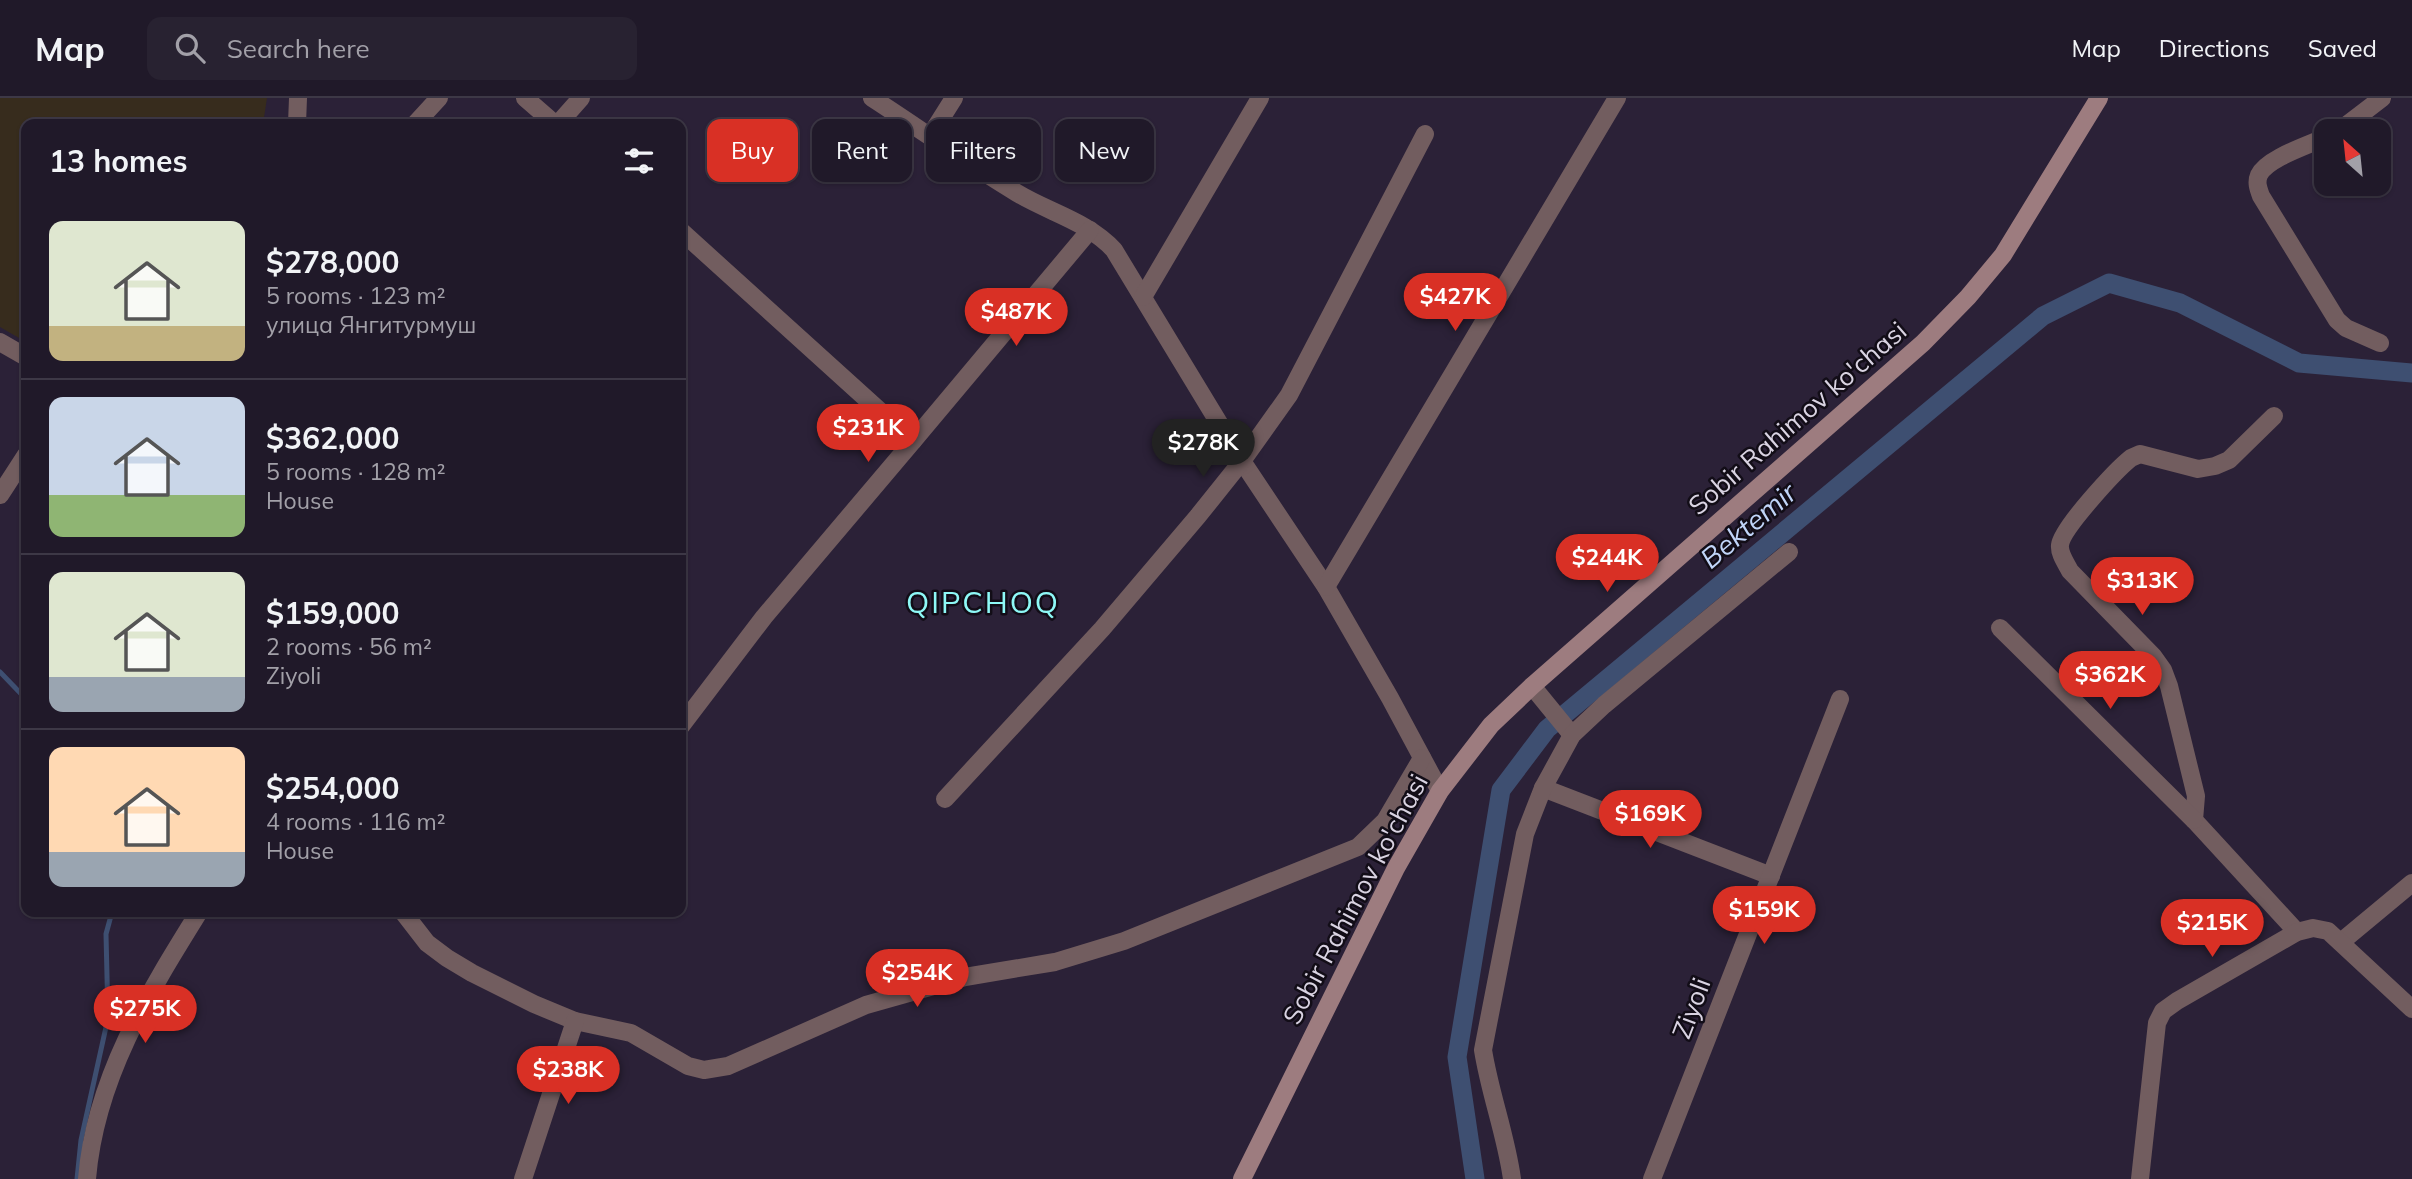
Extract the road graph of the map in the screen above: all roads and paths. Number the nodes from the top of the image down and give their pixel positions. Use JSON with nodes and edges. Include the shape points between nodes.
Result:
{"nodes":[{"id":1,"x":299,"y":98,"type":"edge"},
{"id":2,"x":439,"y":98,"type":"edge"},
{"id":3,"x":525,"y":98,"type":"edge"},
{"id":4,"x":581,"y":98,"type":"edge"},
{"id":5,"x":872,"y":98,"type":"edge"},
{"id":6,"x":954,"y":98,"type":"edge"},
{"id":7,"x":1260,"y":98,"type":"edge"},
{"id":8,"x":1617,"y":98,"type":"edge"},
{"id":9,"x":2099,"y":98,"type":"edge"},
{"id":10,"x":2382,"y":98,"type":"edge"},
{"id":11,"x":297,"y":119,"type":"edge"},
{"id":12,"x":420,"y":119,"type":"edge"},
{"id":13,"x":550,"y":119,"type":"edge"},
{"id":14,"x":561,"y":119,"type":"edge"},
{"id":15,"x":941,"y":119,"type":"edge"},
{"id":16,"x":2355,"y":119,"type":"edge"},
{"id":17,"x":926,"y":133,"type":"edge"},
{"id":18,"x":1426,"y":134,"type":"dead end"},
{"id":19,"x":2314,"y":142,"type":"edge"},
{"id":20,"x":1001,"y":182,"type":"edge"},
{"id":21,"x":1090,"y":230,"type":"junction"},
{"id":22,"x":686,"y":236,"type":"edge"},
{"id":23,"x":1143,"y":298,"type":"junction"},
{"id":24,"x":0,"y":342,"type":"edge"},
{"id":25,"x":2380,"y":343,"type":"dead end"},
{"id":26,"x":21,"y":353,"type":"edge"},
{"id":27,"x":2274,"y":416,"type":"dead end"},
{"id":28,"x":913,"y":440,"type":"junction"},
{"id":29,"x":1242,"y":461,"type":"junction"},
{"id":30,"x":21,"y":463,"type":"edge"},
{"id":31,"x":0,"y":495,"type":"edge"},
{"id":32,"x":1789,"y":552,"type":"dead end"},
{"id":33,"x":1326,"y":587,"type":"junction"},
{"id":34,"x":2000,"y":628,"type":"dead end"},
{"id":35,"x":1532,"y":686,"type":"junction"},
{"id":36,"x":1840,"y":699,"type":"dead end"},
{"id":37,"x":686,"y":719,"type":"edge"},
{"id":38,"x":1568,"y":729,"type":"junction"},
{"id":39,"x":1422,"y":758,"type":"junction"},
{"id":40,"x":1543,"y":788,"type":"junction"},
{"id":41,"x":1440,"y":791,"type":"junction"},
{"id":42,"x":944,"y":799,"type":"dead end"},
{"id":43,"x":2194,"y":820,"type":"junction"},
{"id":44,"x":1771,"y":876,"type":"junction"},
{"id":45,"x":2412,"y":883,"type":"edge"},
{"id":46,"x":197,"y":917,"type":"edge"},
{"id":47,"x":407,"y":917,"type":"edge"},
{"id":48,"x":2297,"y":932,"type":"junction"},
{"id":49,"x":2341,"y":942,"type":"junction"},
{"id":50,"x":2412,"y":1009,"type":"edge"},
{"id":51,"x":575,"y":1021,"type":"junction"},
{"id":52,"x":87,"y":1179,"type":"edge"},
{"id":53,"x":523,"y":1179,"type":"edge"},
{"id":54,"x":1242,"y":1179,"type":"edge"},
{"id":55,"x":1513,"y":1179,"type":"edge"},
{"id":56,"x":1652,"y":1179,"type":"edge"},
{"id":57,"x":2140,"y":1179,"type":"edge"}],
"edges":[{"from":1,"to":11,"type":"street"},
{"from":2,"to":12,"type":"street"},
{"from":3,"to":13,"type":"street"},
{"from":4,"to":14,"type":"street"},
{"from":5,"to":17,"type":"street"},
{"from":6,"to":15,"type":"street"},
{"from":7,"to":23,"type":"street"},
{"from":8,"to":33,"type":"street"},
{"from":9,"to":35,"type":"street","name":"Sobir Rahimov ko'chasi","via":[[2013,240],[1961,304],[1913,352]]},
{"from":10,"to":16,"type":"street"},
{"from":18,"to":29,"type":"street","via":[[1289,395]]},
{"from":19,"to":25,"type":"street","via":[[2271,162],[2257,184],[2337,320]]},
{"from":20,"to":21,"type":"street"},
{"from":21,"to":23,"type":"street","via":[[1114,250]]},
{"from":21,"to":28,"type":"street"},
{"from":22,"to":28,"type":"street"},
{"from":23,"to":29,"type":"street"},
{"from":24,"to":26,"type":"street"},
{"from":27,"to":43,"type":"street","via":[[2229,460],[2215,466],[2198,469],[2140,454],[2130,458],[2066,530],[2060,545],[2070,570],[2163,670],[2196,796]]},
{"from":28,"to":37,"type":"street","via":[[764,617]]},
{"from":29,"to":33,"type":"street"},
{"from":29,"to":42,"type":"street","via":[[1111,618]]},
{"from":30,"to":31,"type":"street"},
{"from":32,"to":38,"type":"street","via":[[1604,705]]},
{"from":33,"to":39,"type":"street"},
{"from":34,"to":43,"type":"street"},
{"from":35,"to":38,"type":"street"},
{"from":35,"to":41,"type":"street","name":"Sobir Rahimov ko'chasi","via":[[1492,725]]},
{"from":36,"to":44,"type":"street","name":"Ziyoli"},
{"from":38,"to":40,"type":"street"},
{"from":39,"to":41,"type":"street"},
{"from":39,"to":51,"type":"street","via":[[1385,821],[1358,846],[1124,941],[1055,962],[965,977],[866,1005],[727,1066],[704,1070],[688,1066],[631,1033]]},
{"from":40,"to":44,"type":"street"},
{"from":40,"to":55,"type":"street","via":[[1525,834],[1483,1050]]},
{"from":41,"to":54,"type":"street","name":"Sobir Rahimov ko'chasi","via":[[1396,868]]},
{"from":43,"to":48,"type":"street"},
{"from":44,"to":56,"type":"street","name":"Ziyoli"},
{"from":45,"to":49,"type":"street"},
{"from":46,"to":52,"type":"street","via":[[150,990],[112,1069],[94,1124]]},
{"from":47,"to":51,"type":"street","via":[[427,943],[447,958]]},
{"from":48,"to":49,"type":"street","via":[[2328,931]]},
{"from":48,"to":57,"type":"street","via":[[2163,1012],[2155,1036]]},
{"from":49,"to":50,"type":"street"},
{"from":51,"to":53,"type":"street"}]}
